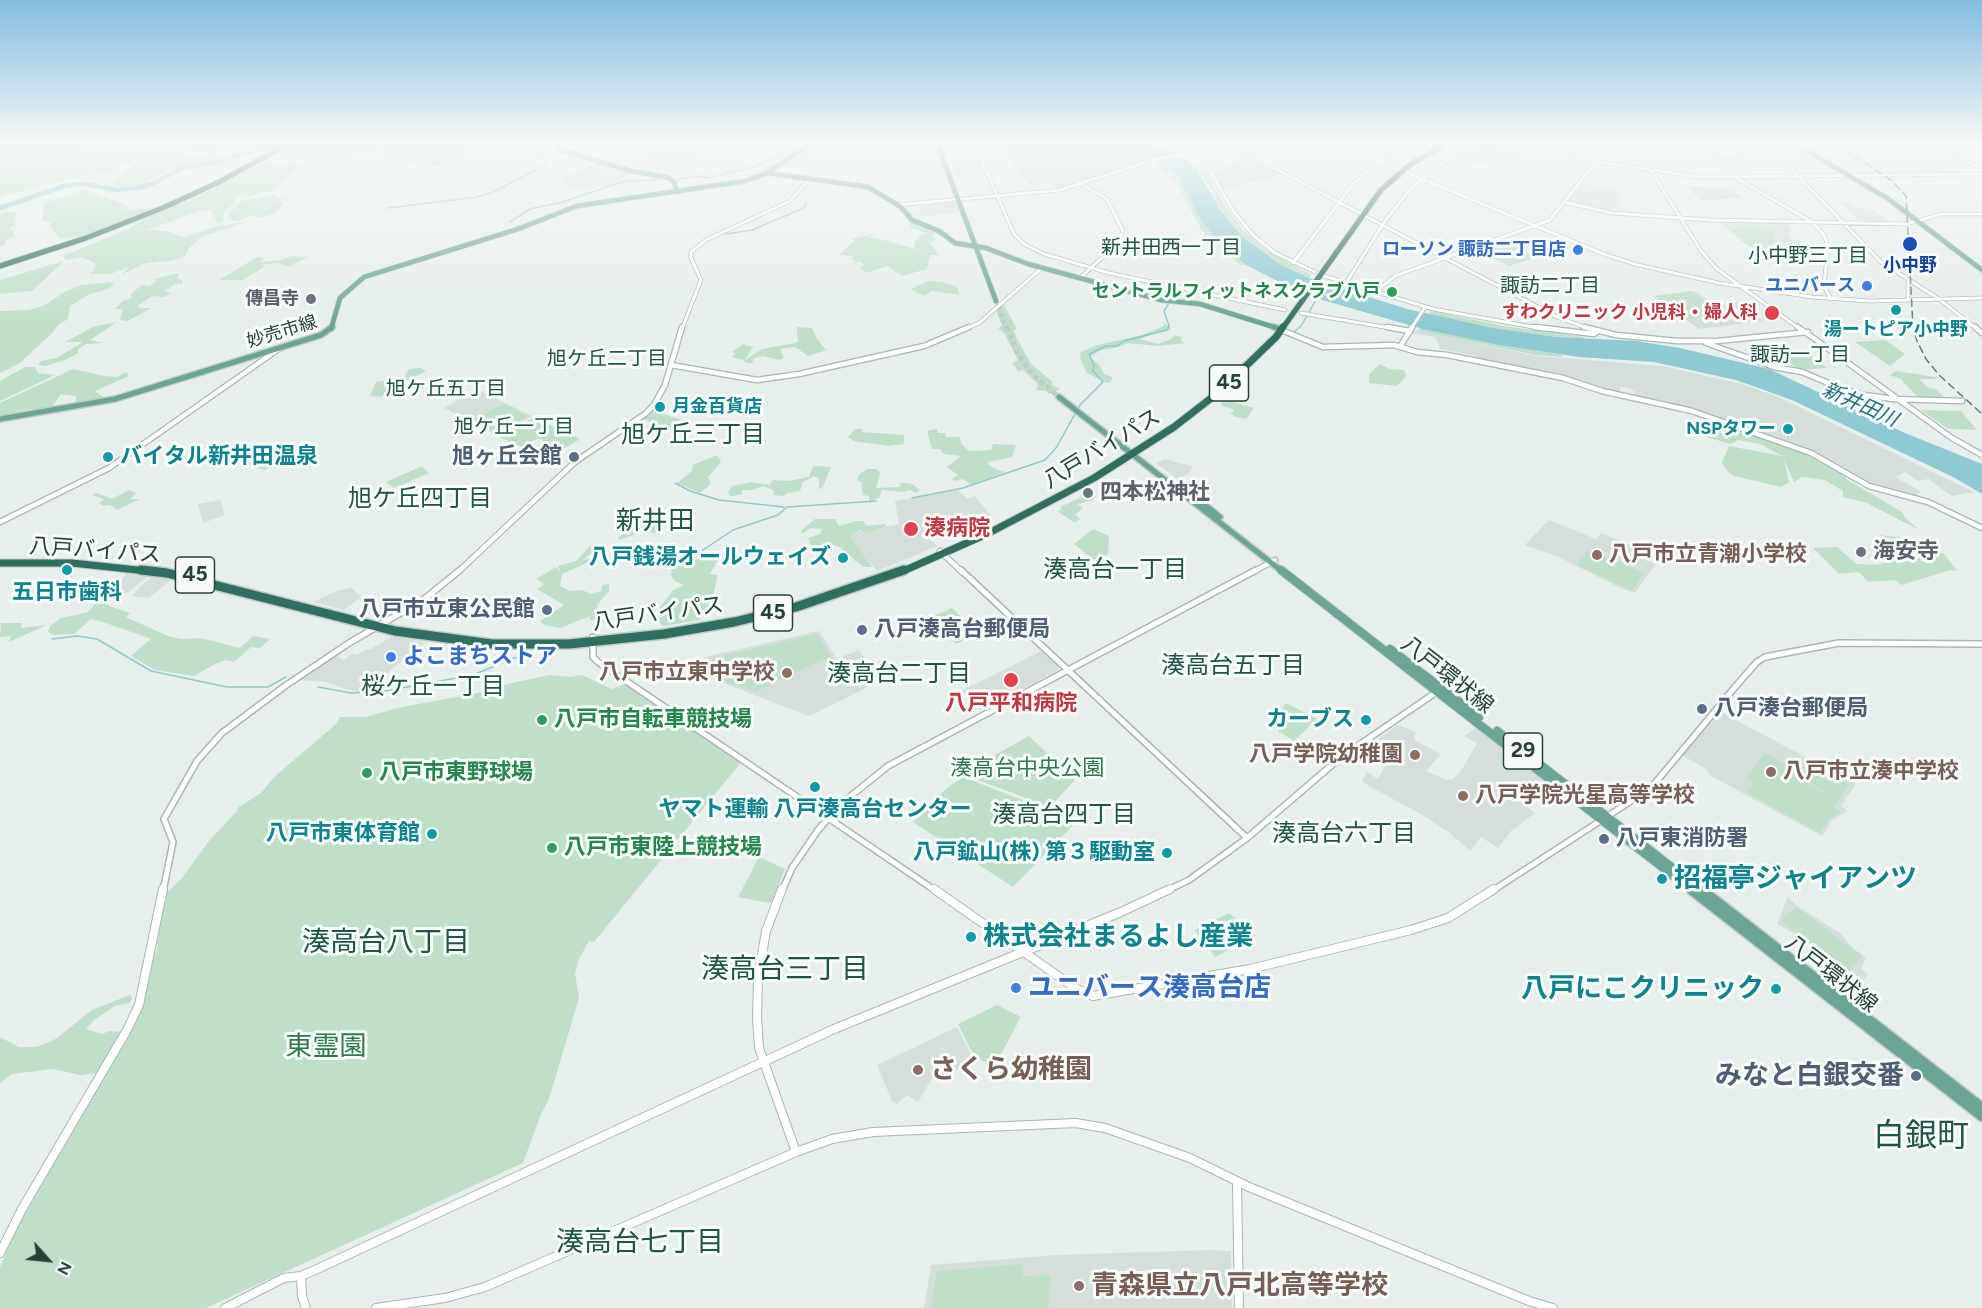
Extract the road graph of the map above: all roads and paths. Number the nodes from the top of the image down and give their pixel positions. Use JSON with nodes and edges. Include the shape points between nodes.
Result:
{"nodes":[{"id":1,"x":171,"y":204,"type":"edge"},
{"id":2,"x":591,"y":204,"type":"edge"},
{"id":3,"x":783,"y":204,"type":"edge"},
{"id":4,"x":906,"y":204,"type":"edge"},
{"id":5,"x":961,"y":204,"type":"edge"},
{"id":6,"x":1001,"y":204,"type":"edge"},
{"id":7,"x":1110,"y":204,"type":"edge"},
{"id":8,"x":1229,"y":204,"type":"edge"},
{"id":9,"x":1336,"y":204,"type":"edge"},
{"id":10,"x":1342,"y":204,"type":"edge"},
{"id":11,"x":1368,"y":204,"type":"edge"},
{"id":12,"x":1398,"y":204,"type":"edge"},
{"id":13,"x":1480,"y":204,"type":"edge"},
{"id":14,"x":1562,"y":204,"type":"edge"},
{"id":15,"x":1573,"y":204,"type":"edge"},
{"id":16,"x":1674,"y":204,"type":"edge"},
{"id":17,"x":1781,"y":204,"type":"edge"},
{"id":18,"x":1825,"y":204,"type":"edge"},
{"id":19,"x":1893,"y":204,"type":"edge"},
{"id":20,"x":897,"y":205,"type":"joint"},
{"id":21,"x":1360,"y":213,"type":"junction"},
{"id":22,"x":1982,"y":214,"type":"edge"},
{"id":23,"x":1682,"y":218,"type":"junction"},
{"id":24,"x":1918,"y":221,"type":"junction"},
{"id":25,"x":1812,"y":222,"type":"junction"},
{"id":26,"x":1843,"y":223,"type":"junction"},
{"id":27,"x":1383,"y":225,"type":"junction"},
{"id":28,"x":1535,"y":226,"type":"junction"},
{"id":29,"x":978,"y":247,"type":"junction"},
{"id":30,"x":1445,"y":258,"type":"junction"},
{"id":31,"x":1293,"y":263,"type":"junction"},
{"id":32,"x":0,"y":266,"type":"edge"},
{"id":33,"x":1042,"y":268,"type":"junction"},
{"id":34,"x":1091,"y":268,"type":"junction"},
{"id":35,"x":1982,"y":270,"type":"edge"},
{"id":36,"x":1318,"y":276,"type":"junction"},
{"id":37,"x":1082,"y":277,"type":"junction"},
{"id":38,"x":1908,"y":280,"type":"junction"},
{"id":39,"x":1346,"y":283,"type":"junction"},
{"id":40,"x":1742,"y":286,"type":"junction"},
{"id":41,"x":1375,"y":292,"type":"junction"},
{"id":42,"x":1830,"y":298,"type":"junction"},
{"id":43,"x":1982,"y":298,"type":"edge"},
{"id":44,"x":1939,"y":299,"type":"junction"},
{"id":45,"x":1908,"y":300,"type":"junction"},
{"id":46,"x":1424,"y":308,"type":"junction"},
{"id":47,"x":1285,"y":310,"type":"dead end"},
{"id":48,"x":1301,"y":313,"type":"dead end"},
{"id":49,"x":1279,"y":329,"type":"junction"},
{"id":50,"x":1411,"y":330,"type":"junction"},
{"id":51,"x":1598,"y":331,"type":"junction"},
{"id":52,"x":1807,"y":332,"type":"junction"},
{"id":53,"x":1982,"y":333,"type":"edge"},
{"id":54,"x":1700,"y":341,"type":"junction"},
{"id":55,"x":1400,"y":347,"type":"junction"},
{"id":56,"x":280,"y":348,"type":"junction"},
{"id":57,"x":671,"y":365,"type":"junction"},
{"id":58,"x":1061,"y":396,"type":"tunnel mouth"},
{"id":59,"x":1900,"y":399,"type":"junction"},
{"id":60,"x":1962,"y":401,"type":"dead end"},
{"id":61,"x":0,"y":419,"type":"edge"},
{"id":62,"x":1134,"y":452,"type":"junction"},
{"id":63,"x":1982,"y":454,"type":"edge"},
{"id":64,"x":0,"y":522,"type":"edge"},
{"id":65,"x":1982,"y":528,"type":"edge"},
{"id":66,"x":942,"y":552,"type":"junction"},
{"id":67,"x":0,"y":561,"type":"edge"},
{"id":68,"x":1273,"y":561,"type":"junction"},
{"id":69,"x":381,"y":625,"type":"junction"},
{"id":70,"x":593,"y":639,"type":"junction"},
{"id":71,"x":1982,"y":644,"type":"edge"},
{"id":72,"x":1067,"y":669,"type":"junction"},
{"id":73,"x":1440,"y":690,"type":"junction"},
{"id":74,"x":1605,"y":818,"type":"junction"},
{"id":75,"x":827,"y":819,"type":"junction"},
{"id":76,"x":1247,"y":838,"type":"junction"},
{"id":77,"x":1025,"y":951,"type":"junction"},
{"id":78,"x":763,"y":1063,"type":"junction"},
{"id":79,"x":1982,"y":1108,"type":"edge"},
{"id":80,"x":1982,"y":1116,"type":"edge"},
{"id":81,"x":796,"y":1152,"type":"junction"},
{"id":82,"x":1237,"y":1182,"type":"junction"},
{"id":83,"x":0,"y":1253,"type":"edge"},
{"id":84,"x":301,"y":1276,"type":"junction"},
{"id":85,"x":225,"y":1308,"type":"edge"},
{"id":86,"x":306,"y":1308,"type":"edge"},
{"id":87,"x":376,"y":1308,"type":"edge"},
{"id":88,"x":1239,"y":1308,"type":"edge"},
{"id":89,"x":1552,"y":1308,"type":"edge"}],
"edges":[{"from":1,"to":32,"type":"highway","via":[[87,238]]},
{"from":2,"to":56,"type":"main road","name":"妙売市線","via":[[364,277],[340,298],[329,332]]},
{"from":3,"to":57,"type":"street","via":[[713,237],[691,252],[701,280]]},
{"from":4,"to":20,"type":"street"},
{"from":5,"to":29,"type":"main road"},
{"from":6,"to":34,"type":"street","via":[[1014,234],[1024,244]]},
{"from":7,"to":34,"type":"street","via":[[1123,231],[1118,243]]},
{"from":8,"to":31,"type":"street","via":[[1253,234],[1275,254]]},
{"from":9,"to":31,"type":"street"},
{"from":10,"to":21,"type":"street"},
{"from":11,"to":21,"type":"highway","name":"八戸バイパス","number":"45"},
{"from":12,"to":27,"type":"street"},
{"from":13,"to":28,"type":"street"},
{"from":14,"to":28,"type":"street","via":[[1550,220]]},
{"from":15,"to":23,"type":"street","via":[[1612,213]]},
{"from":16,"to":23,"type":"street"},
{"from":17,"to":25,"type":"street"},
{"from":18,"to":26,"type":"street"},
{"from":19,"to":24,"type":"main road"},
{"from":20,"to":29,"type":"main road","via":[[912,220],[939,231],[952,242]]},
{"from":21,"to":27,"type":"street"},
{"from":21,"to":36,"type":"highway","name":"八戸バイパス","number":"45"},
{"from":22,"to":24,"type":"street","via":[[1948,213]]},
{"from":23,"to":25,"type":"street"},
{"from":23,"to":40,"type":"street","via":[[1705,256]]},
{"from":24,"to":26,"type":"street"},
{"from":24,"to":35,"type":"main road"},
{"from":25,"to":26,"type":"street"},
{"from":25,"to":42,"type":"street","via":[[1828,243],[1824,286]]},
{"from":26,"to":38,"type":"street","via":[[1881,262]]},
{"from":27,"to":30,"type":"street"},
{"from":27,"to":39,"type":"street"},
{"from":28,"to":30,"type":"street"},
{"from":28,"to":40,"type":"street","via":[[1601,253],[1665,272]]},
{"from":29,"to":29,"type":"main road","via":[[998,300],[985,258]]},
{"from":29,"to":33,"type":"main road"},
{"from":30,"to":41,"type":"street","via":[[1395,276]]},
{"from":30,"to":51,"type":"street","via":[[1557,317]]},
{"from":31,"to":36,"type":"street"},
{"from":33,"to":37,"type":"main road"},
{"from":33,"to":57,"type":"street","via":[[979,323],[924,346],[757,380]]},
{"from":34,"to":37,"type":"street"},
{"from":34,"to":47,"type":"street"},
{"from":36,"to":39,"type":"street"},
{"from":36,"to":49,"type":"highway","name":"八戸バイパス","number":"45"},
{"from":37,"to":49,"type":"main road","via":[[1161,300],[1200,304]]},
{"from":38,"to":44,"type":"street"},
{"from":38,"to":45,"type":"street"},
{"from":39,"to":41,"type":"street"},
{"from":40,"to":42,"type":"street"},
{"from":40,"to":52,"type":"street"},
{"from":41,"to":46,"type":"street"},
{"from":42,"to":45,"type":"street"},
{"from":43,"to":44,"type":"street"},
{"from":44,"to":45,"type":"street"},
{"from":44,"to":53,"type":"street"},
{"from":46,"to":50,"type":"street"},
{"from":46,"to":51,"type":"street","via":[[1551,330],[1594,334]]},
{"from":48,"to":50,"type":"street"},
{"from":49,"to":55,"type":"street","via":[[1323,347]]},
{"from":49,"to":62,"type":"highway","name":"八戸バイパス","number":"45","via":[[1219,392]]},
{"from":50,"to":55,"type":"street"},
{"from":51,"to":54,"type":"street","via":[[1638,338]]},
{"from":52,"to":54,"type":"street"},
{"from":52,"to":59,"type":"street"},
{"from":54,"to":59,"type":"street","via":[[1768,365],[1802,372],[1845,390],[1875,398]]},
{"from":55,"to":65,"type":"street","via":[[1563,378],[1599,391],[1700,413],[1811,453],[1869,486],[1928,502]]},
{"from":56,"to":61,"type":"main road","name":"妙売市線","via":[[115,399]]},
{"from":56,"to":64,"type":"street","via":[[109,468]]},
{"from":57,"to":69,"type":"street","via":[[661,395],[645,414],[575,462],[469,564],[414,606]]},
{"from":58,"to":62,"type":"main road","name":"八戸環状線","number":"29"},
{"from":59,"to":60,"type":"street"},
{"from":59,"to":63,"type":"street","via":[[1952,438]]},
{"from":62,"to":66,"type":"highway","name":"八戸バイパス","number":"45","via":[[1044,506]]},
{"from":62,"to":68,"type":"main road","name":"八戸環状線","number":"29"},
{"from":66,"to":70,"type":"highway","name":"八戸バイパス","number":"45","via":[[865,586],[770,614],[676,632]]},
{"from":66,"to":72,"type":"street"},
{"from":67,"to":69,"type":"highway","name":"八戸バイパス","number":"45","via":[[167,573]]},
{"from":68,"to":72,"type":"street"},
{"from":68,"to":73,"type":"main road","name":"八戸環状線","number":"29"},
{"from":69,"to":70,"type":"highway","name":"八戸バイパス","number":"45","via":[[431,638],[492,644],[540,645]]},
{"from":69,"to":83,"type":"street","via":[[324,659],[222,733],[197,760],[166,811],[164,819],[173,842],[139,1005]]},
{"from":70,"to":75,"type":"street","via":[[593,657],[598,662]]},
{"from":71,"to":74,"type":"street","via":[[1839,643],[1760,659],[1651,788]]},
{"from":72,"to":75,"type":"street","via":[[888,766]]},
{"from":72,"to":76,"type":"street"},
{"from":73,"to":74,"type":"main road","name":"八戸環状線","number":"29"},
{"from":73,"to":76,"type":"street","via":[[1340,758]]},
{"from":74,"to":77,"type":"street","via":[[1448,918],[1250,969],[1093,996],[1075,988]]},
{"from":74,"to":79,"type":"main road","name":"八戸環状線","number":"29"},
{"from":74,"to":80,"type":"main road","name":"八戸環状線","number":"29"},
{"from":75,"to":77,"type":"street"},
{"from":75,"to":78,"type":"street","via":[[792,868],[766,931],[756,1004]]},
{"from":76,"to":77,"type":"street","via":[[1181,885]]},
{"from":77,"to":78,"type":"street","via":[[834,1029]]},
{"from":78,"to":81,"type":"street"},
{"from":78,"to":84,"type":"street"},
{"from":81,"to":82,"type":"street","via":[[832,1139],[873,1132],[1076,1124],[1105,1128],[1173,1152]]},
{"from":81,"to":87,"type":"street","via":[[485,1287],[445,1298]]},
{"from":82,"to":88,"type":"street"},
{"from":82,"to":89,"type":"street"},
{"from":84,"to":85,"type":"street","via":[[284,1278]]},
{"from":84,"to":86,"type":"street"}]}
